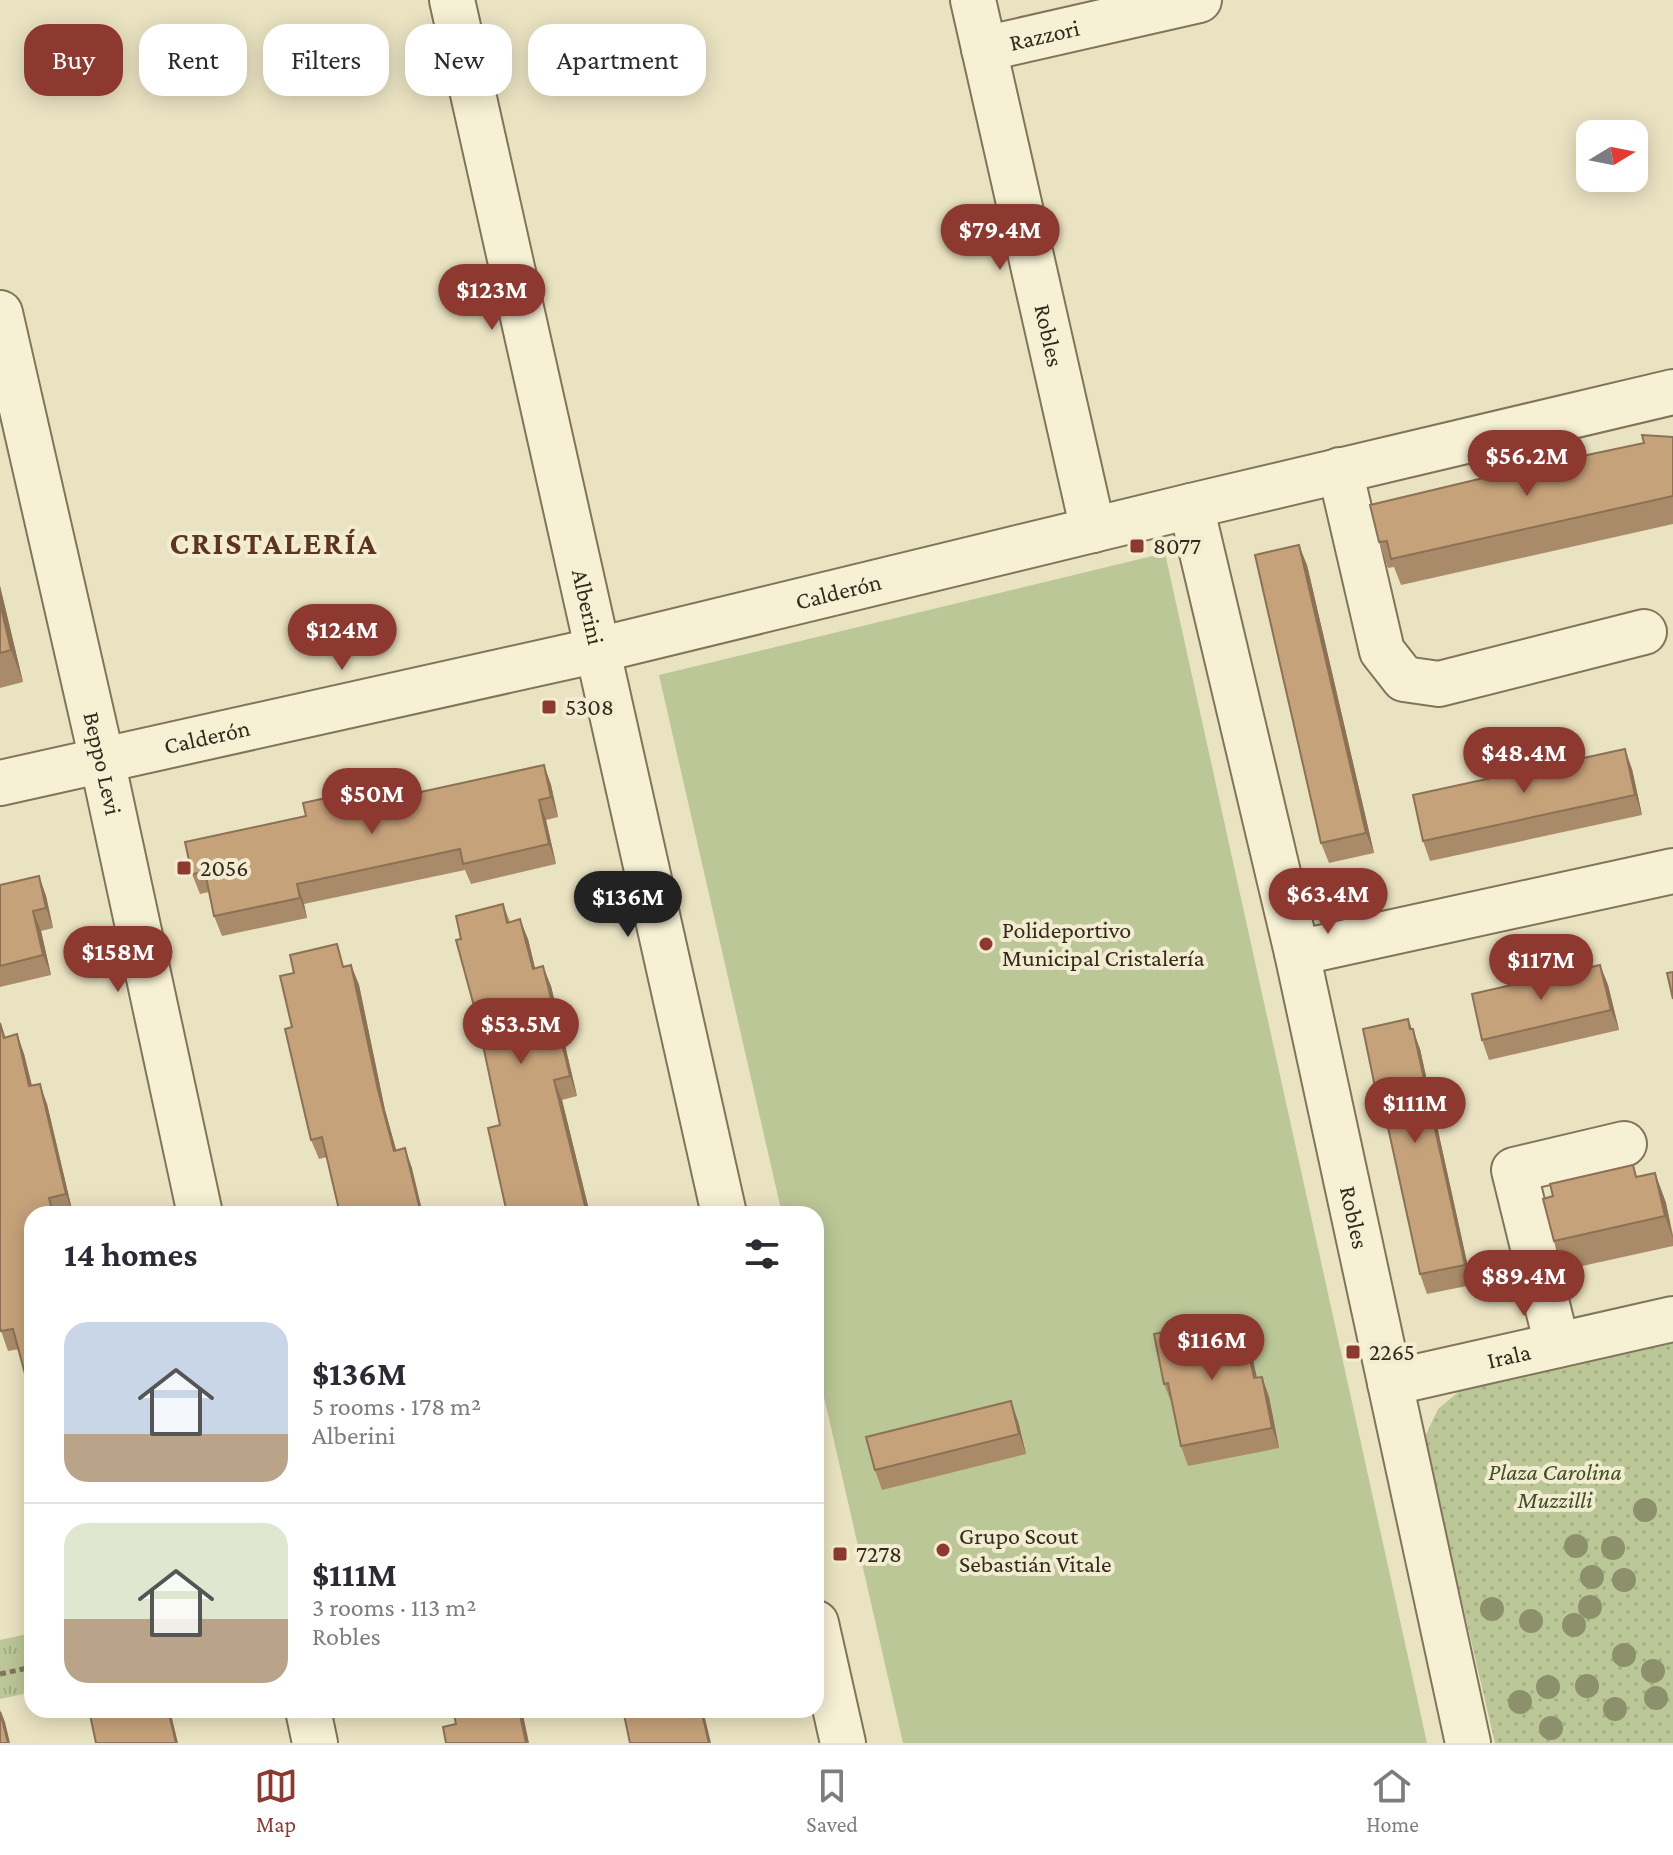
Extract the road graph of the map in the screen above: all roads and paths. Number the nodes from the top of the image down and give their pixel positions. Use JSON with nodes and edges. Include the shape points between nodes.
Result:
{"nodes":[{"id":1,"x":452,"y":0,"type":"edge"},
{"id":2,"x":973,"y":0,"type":"edge"},
{"id":3,"x":1199,"y":0,"type":"edge"},
{"id":4,"x":984,"y":49,"type":"junction"},
{"id":5,"x":0,"y":313,"type":"edge"},
{"id":6,"x":1673,"y":392,"type":"edge"},
{"id":7,"x":1340,"y":470,"type":"junction"},
{"id":8,"x":1191,"y":506,"type":"junction"},
{"id":9,"x":1093,"y":530,"type":"junction"},
{"id":10,"x":1644,"y":632,"type":"dead end"},
{"id":11,"x":598,"y":650,"type":"junction"},
{"id":12,"x":102,"y":760,"type":"junction"},
{"id":13,"x":0,"y":783,"type":"edge"},
{"id":14,"x":1673,"y":871,"type":"edge"},
{"id":15,"x":1297,"y":953,"type":"junction"},
{"id":16,"x":1624,"y":1144,"type":"dead end"},
{"id":17,"x":198,"y":1206,"type":"edge"},
{"id":18,"x":722,"y":1206,"type":"edge"},
{"id":19,"x":1673,"y":1319,"type":"edge"},
{"id":20,"x":1557,"y":1345,"type":"junction"},
{"id":21,"x":1390,"y":1383,"type":"junction"},
{"id":22,"x":824,"y":1659,"type":"edge"},
{"id":23,"x":24,"y":1669,"type":"edge"},
{"id":24,"x":0,"y":1674,"type":"edge"},
{"id":25,"x":310,"y":1718,"type":"edge"},
{"id":26,"x":315,"y":1743,"type":"edge"},
{"id":27,"x":843,"y":1743,"type":"edge"},
{"id":28,"x":1468,"y":1743,"type":"edge"}],
"edges":[{"from":1,"to":11,"type":"street","name":"Alberini"},
{"from":2,"to":4,"type":"street","name":"Robles"},
{"from":3,"to":4,"type":"street","name":"Razzori"},
{"from":4,"to":9,"type":"street","name":"Robles"},
{"from":5,"to":12,"type":"street","name":"Beppo Levi"},
{"from":6,"to":7,"type":"street","name":"Calderón"},
{"from":7,"to":8,"type":"street","name":"Calderón"},
{"from":7,"to":10,"type":"street","via":[[1382,651],[1404,679],[1439,684]]},
{"from":8,"to":9,"type":"street","name":"Calderón"},
{"from":8,"to":15,"type":"street","name":"Robles"},
{"from":9,"to":11,"type":"street","name":"Calderón"},
{"from":11,"to":12,"type":"street","name":"Calderón"},
{"from":11,"to":18,"type":"street","name":"Alberini"},
{"from":12,"to":13,"type":"street","name":"Calderón"},
{"from":12,"to":17,"type":"street","name":"Beppo Levi"},
{"from":14,"to":15,"type":"street"},
{"from":15,"to":21,"type":"street","name":"Robles"},
{"from":16,"to":20,"type":"street","via":[[1514,1170]]},
{"from":19,"to":20,"type":"street","name":"Irala"},
{"from":20,"to":21,"type":"street","name":"Irala"},
{"from":21,"to":28,"type":"street","name":"Robles"},
{"from":22,"to":27,"type":"street"},
{"from":23,"to":24,"type":"path"},
{"from":25,"to":26,"type":"street"}]}
